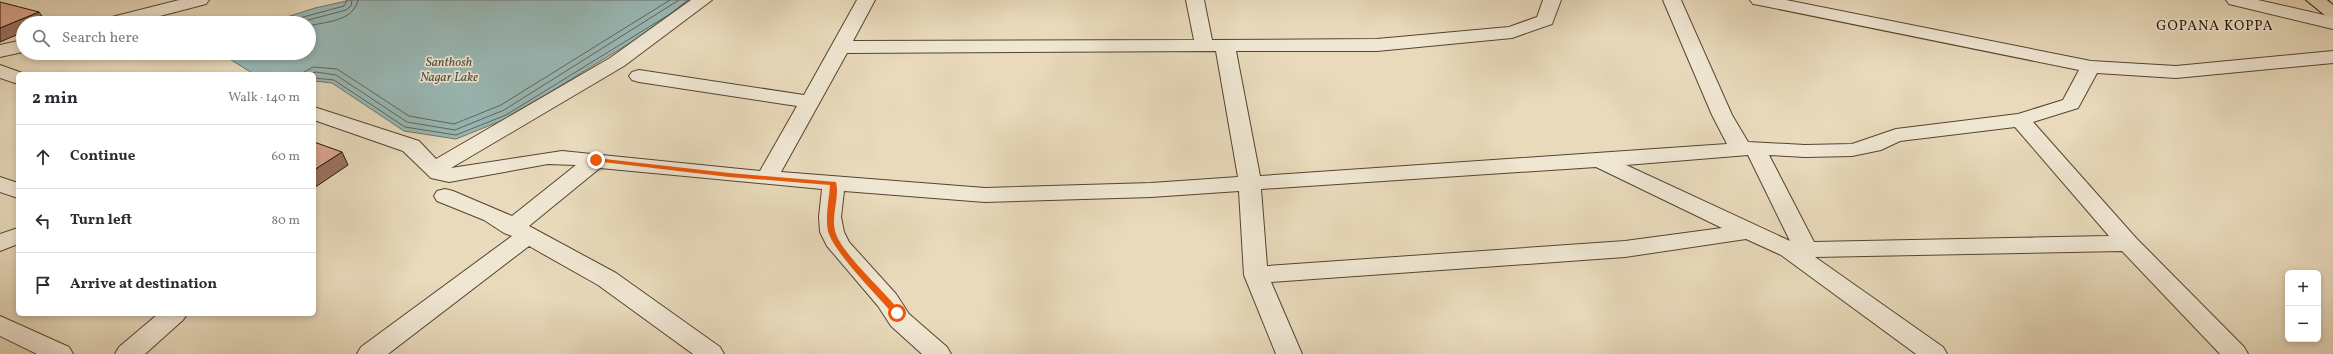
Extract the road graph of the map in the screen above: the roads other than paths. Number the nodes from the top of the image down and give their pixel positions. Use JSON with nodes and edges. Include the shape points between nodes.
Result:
{"nodes":[{"id":1,"x":200,"y":0,"type":"edge"},
{"id":2,"x":703,"y":0,"type":"edge"},
{"id":3,"x":866,"y":0,"type":"edge"},
{"id":4,"x":1195,"y":0,"type":"edge"},
{"id":5,"x":1552,"y":0,"type":"edge"},
{"id":6,"x":1672,"y":0,"type":"edge"},
{"id":7,"x":1759,"y":0,"type":"edge"},
{"id":8,"x":2235,"y":0,"type":"edge"},
{"id":9,"x":2316,"y":0,"type":"edge"},
{"id":10,"x":2333,"y":13,"type":"edge"},
{"id":11,"x":138,"y":16,"type":"edge"},
{"id":12,"x":2333,"y":23,"type":"edge"},
{"id":13,"x":1214,"y":45,"type":"junction"},
{"id":14,"x":841,"y":47,"type":"junction"},
{"id":15,"x":16,"y":48,"type":"edge"},
{"id":16,"x":0,"y":52,"type":"edge"},
{"id":17,"x":2333,"y":57,"type":"edge"},
{"id":18,"x":2091,"y":68,"type":"junction"},
{"id":19,"x":0,"y":71,"type":"edge"},
{"id":20,"x":639,"y":76,"type":"dead end"},
{"id":21,"x":16,"y":77,"type":"edge"},
{"id":22,"x":810,"y":102,"type":"junction"},
{"id":23,"x":316,"y":113,"type":"edge"},
{"id":24,"x":2020,"y":120,"type":"junction"},
{"id":25,"x":1748,"y":148,"type":"junction"},
{"id":26,"x":596,"y":160,"type":"junction"},
{"id":27,"x":1600,"y":160,"type":"junction"},
{"id":28,"x":434,"y":169,"type":"junction"},
{"id":29,"x":767,"y":178,"type":"junction"},
{"id":30,"x":0,"y":184,"type":"edge"},
{"id":31,"x":834,"y":184,"type":"junction"},
{"id":32,"x":1250,"y":184,"type":"junction"},
{"id":33,"x":16,"y":190,"type":"edge"},
{"id":34,"x":445,"y":196,"type":"dead end"},
{"id":35,"x":1750,"y":231,"type":"junction"},
{"id":36,"x":519,"y":232,"type":"junction"},
{"id":37,"x":16,"y":236,"type":"edge"},
{"id":38,"x":0,"y":243,"type":"edge"},
{"id":39,"x":2128,"y":243,"type":"junction"},
{"id":40,"x":1797,"y":250,"type":"junction"},
{"id":41,"x":1256,"y":276,"type":"junction"},
{"id":42,"x":172,"y":316,"type":"edge"},
{"id":43,"x":0,"y":325,"type":"edge"},
{"id":44,"x":60,"y":354,"type":"edge"},
{"id":45,"x":128,"y":354,"type":"edge"},
{"id":46,"x":372,"y":354,"type":"edge"},
{"id":47,"x":711,"y":354,"type":"edge"},
{"id":48,"x":938,"y":354,"type":"edge"},
{"id":49,"x":1289,"y":354,"type":"edge"},
{"id":50,"x":1934,"y":354,"type":"edge"},
{"id":51,"x":2235,"y":354,"type":"edge"}],
"edges":[{"from":1,"to":11,"type":"street"},
{"from":2,"to":28,"type":"street","via":[[617,62]]},
{"from":3,"to":14,"type":"street"},
{"from":4,"to":13,"type":"street"},
{"from":5,"to":13,"type":"street","via":[[1545,20],[1512,32],[1377,45]]},
{"from":6,"to":25,"type":"street","via":[[1722,115]]},
{"from":7,"to":18,"type":"street"},
{"from":8,"to":12,"type":"street"},
{"from":9,"to":10,"type":"main road"},
{"from":13,"to":14,"type":"street"},
{"from":13,"to":32,"type":"street"},
{"from":14,"to":22,"type":"street"},
{"from":15,"to":16,"type":"street"},
{"from":17,"to":18,"type":"street","via":[[2176,72]]},
{"from":18,"to":24,"type":"street","via":[[2071,104]]},
{"from":19,"to":21,"type":"street"},
{"from":20,"to":22,"type":"street"},
{"from":22,"to":29,"type":"street"},
{"from":23,"to":28,"type":"street","via":[[411,146]]},
{"from":24,"to":25,"type":"street","via":[[1896,135],[1873,146],[1852,150]]},
{"from":24,"to":39,"type":"street"},
{"from":25,"to":27,"type":"street"},
{"from":25,"to":40,"type":"street"},
{"from":26,"to":28,"type":"street","via":[[548,158],[449,175]]},
{"from":26,"to":29,"type":"street"},
{"from":26,"to":36,"type":"street"},
{"from":27,"to":32,"type":"street"},
{"from":27,"to":35,"type":"street"},
{"from":29,"to":31,"type":"street"},
{"from":30,"to":33,"type":"street"},
{"from":31,"to":32,"type":"street","via":[[986,195],[1065,194]]},
{"from":31,"to":48,"type":"street","via":[[830,217],[832,232],[839,246],[888,300],[900,320]]},
{"from":32,"to":41,"type":"street"},
{"from":34,"to":36,"type":"street","via":[[492,215]]},
{"from":35,"to":40,"type":"street"},
{"from":35,"to":41,"type":"street","via":[[1625,249]]},
{"from":36,"to":46,"type":"street"},
{"from":36,"to":47,"type":"street","via":[[607,279]]},
{"from":37,"to":38,"type":"street"},
{"from":39,"to":40,"type":"street"},
{"from":39,"to":51,"type":"street"},
{"from":40,"to":50,"type":"street"},
{"from":41,"to":49,"type":"street"},
{"from":42,"to":45,"type":"street"},
{"from":43,"to":44,"type":"street"}]}
